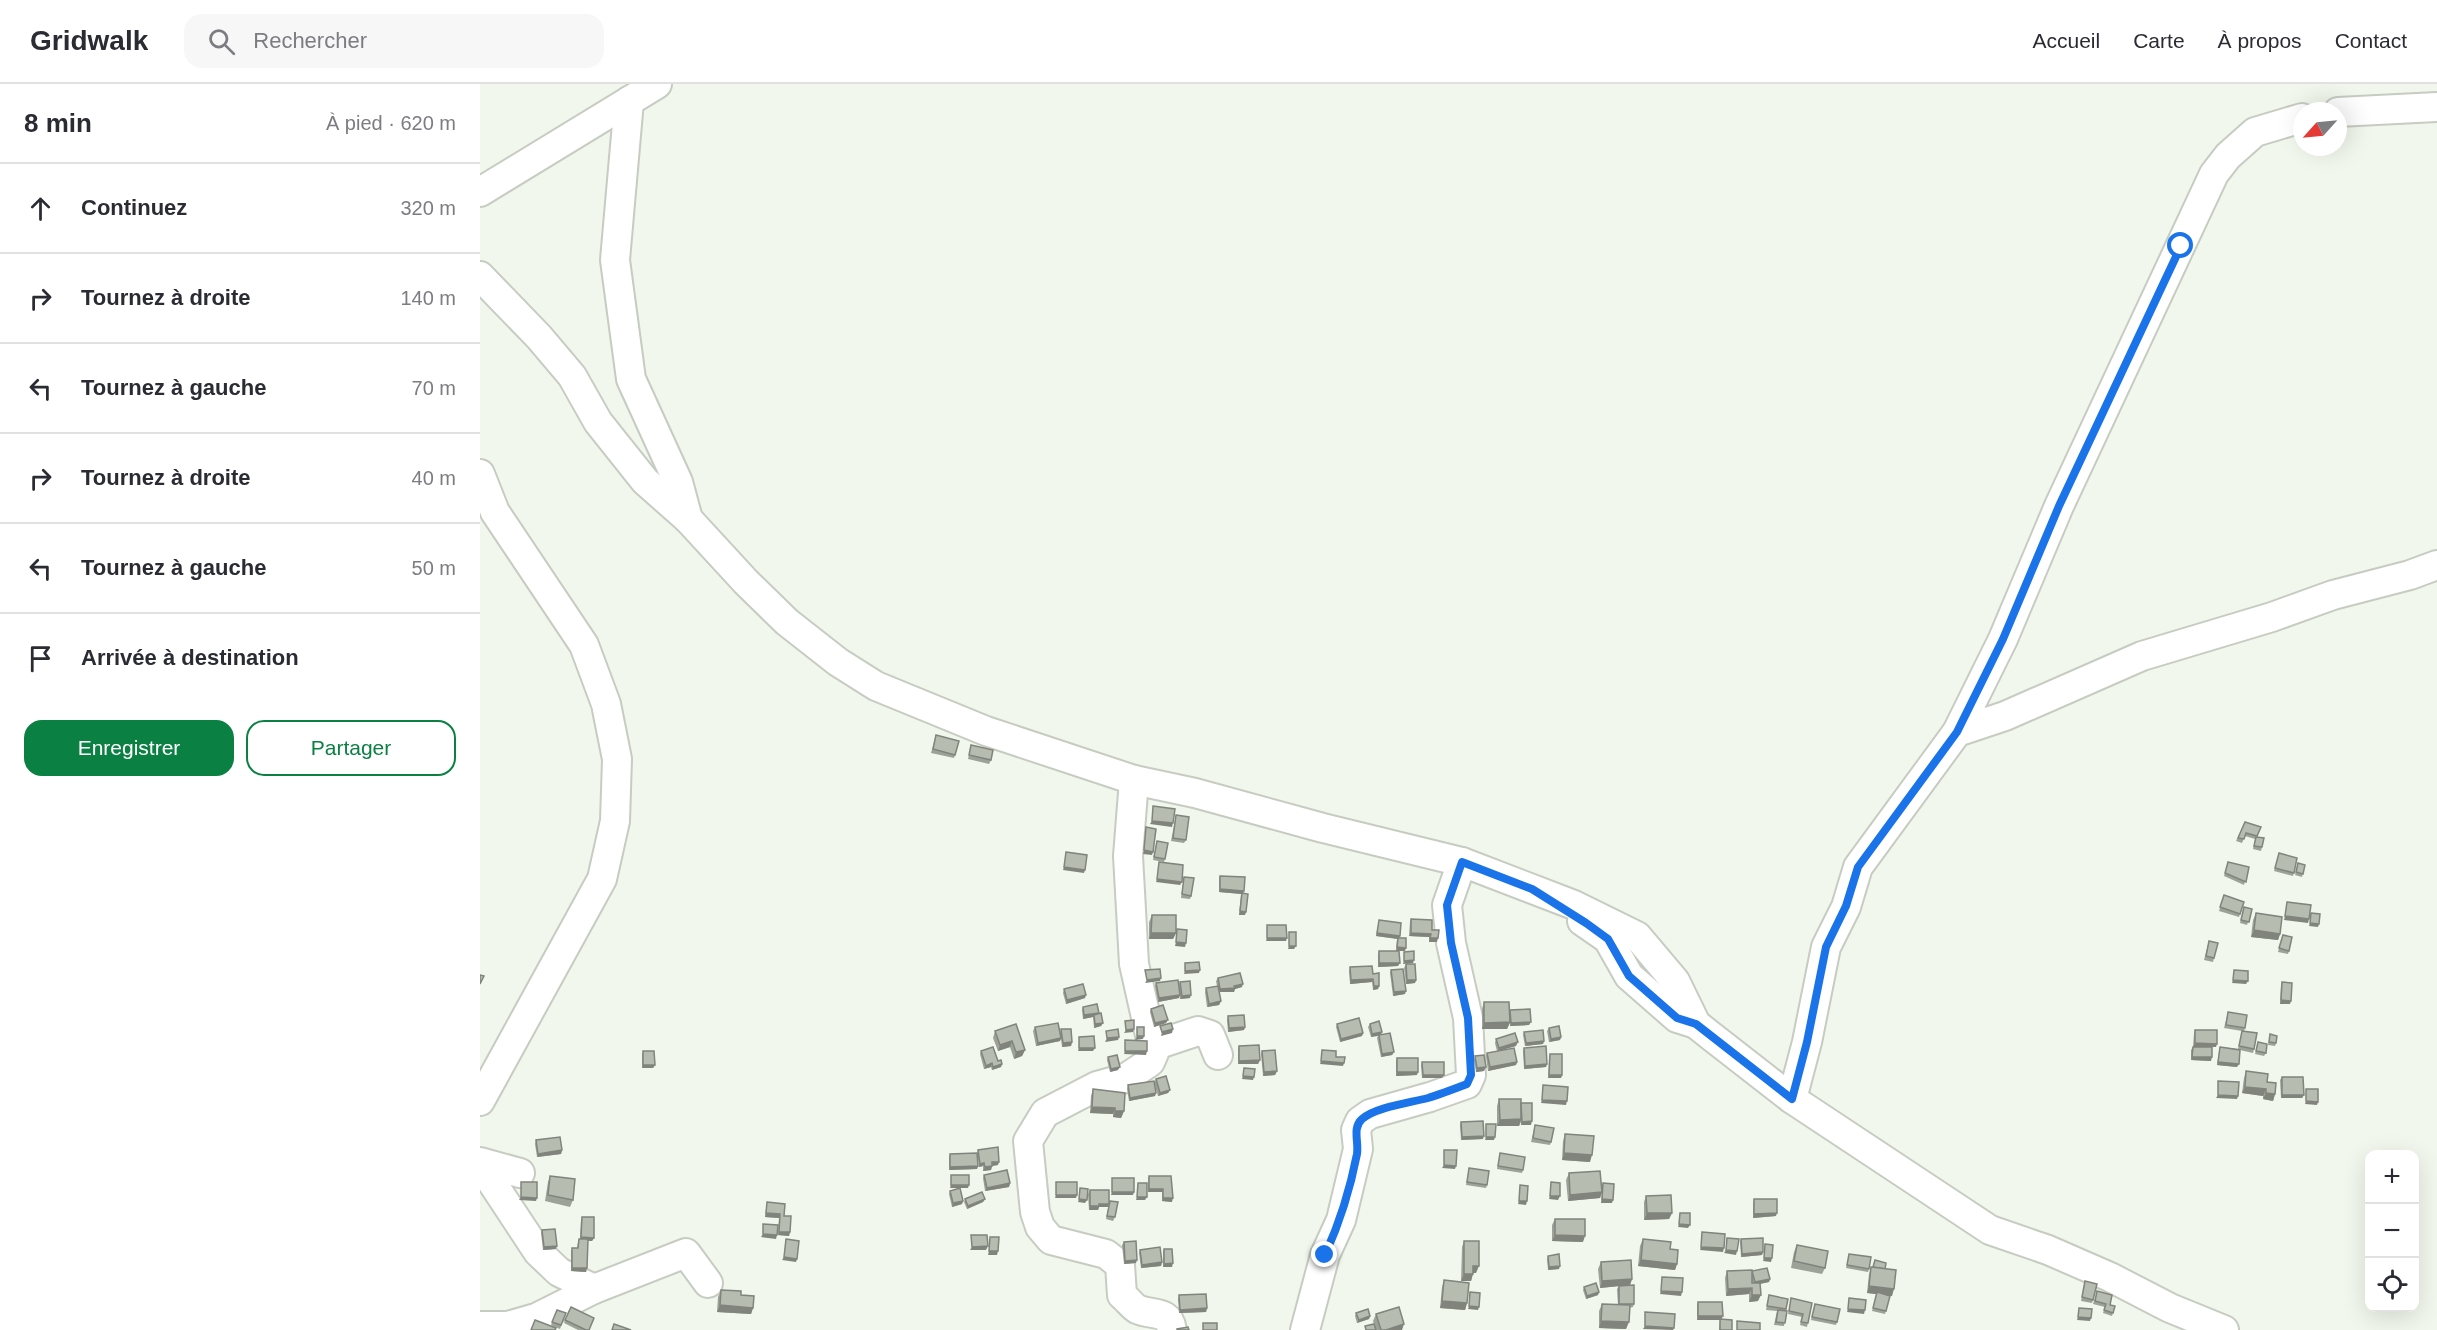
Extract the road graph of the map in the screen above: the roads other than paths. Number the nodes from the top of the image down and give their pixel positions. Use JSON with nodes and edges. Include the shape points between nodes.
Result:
{"nodes":[{"id":1,"x":657,"y":84,"type":"edge"},
{"id":2,"x":629,"y":101,"type":"junction"},
{"id":3,"x":2437,"y":107,"type":"edge"},
{"id":4,"x":2347,"y":112,"type":"edge"},
{"id":5,"x":2293,"y":121,"type":"edge"},
{"id":6,"x":480,"y":192,"type":"edge"},
{"id":7,"x":480,"y":276,"type":"edge"},
{"id":8,"x":480,"y":474,"type":"edge"},
{"id":9,"x":688,"y":519,"type":"junction"},
{"id":10,"x":2437,"y":565,"type":"edge"},
{"id":11,"x":1957,"y":732,"type":"junction"},
{"id":12,"x":1134,"y":780,"type":"junction"},
{"id":13,"x":1462,"y":862,"type":"junction"},
{"id":14,"x":1153,"y":1046,"type":"junction"},
{"id":15,"x":1218,"y":1055,"type":"dead end"},
{"id":16,"x":1792,"y":1099,"type":"junction"},
{"id":17,"x":480,"y":1101,"type":"edge"},
{"id":18,"x":480,"y":1163,"type":"edge"},
{"id":19,"x":520,"y":1173,"type":"dead end"},
{"id":20,"x":708,"y":1283,"type":"dead end"},
{"id":21,"x":594,"y":1288,"type":"junction"},
{"id":22,"x":480,"y":1326,"type":"edge"},
{"id":23,"x":1172,"y":1330,"type":"edge"},
{"id":24,"x":1305,"y":1330,"type":"edge"},
{"id":25,"x":2224,"y":1330,"type":"edge"}],
"edges":[{"from":1,"to":2,"type":"street"},
{"from":2,"to":6,"type":"street"},
{"from":2,"to":9,"type":"street","via":[[615,260],[630,379],[678,482]]},
{"from":3,"to":4,"type":"street"},
{"from":5,"to":11,"type":"street","via":[[2255,132],[2214,174]]},
{"from":7,"to":9,"type":"street","via":[[572,376],[598,422],[645,481]]},
{"from":8,"to":17,"type":"street","via":[[495,512],[584,645],[606,704],[617,759],[615,821],[602,879]]},
{"from":9,"to":12,"type":"street","via":[[787,622],[876,686],[986,731]]},
{"from":10,"to":11,"type":"street","via":[[2142,656],[2005,716]]},
{"from":11,"to":16,"type":"street","via":[[1858,867],[1846,906],[1826,947]]},
{"from":12,"to":13,"type":"street"},
{"from":12,"to":14,"type":"street","via":[[1128,856],[1134,964]]},
{"from":13,"to":16,"type":"street","via":[[1575,905],[1637,936],[1675,981],[1696,1024]]},
{"from":13,"to":24,"type":"street","via":[[1447,905],[1451,943],[1468,1018],[1471,1075],[1467,1084],[1370,1114],[1360,1121],[1356,1130],[1358,1149],[1341,1220],[1325,1255]]},
{"from":14,"to":15,"type":"street","via":[[1198,1031],[1210,1035]]},
{"from":14,"to":23,"type":"street","via":[[1150,1062],[1126,1078],[1097,1086],[1045,1113],[1028,1141],[1040,1227],[1052,1240],[1106,1254],[1120,1265],[1122,1295],[1137,1309],[1163,1314],[1171,1322]]},
{"from":16,"to":25,"type":"street","via":[[1990,1230],[2100,1272]]},
{"from":18,"to":19,"type":"street"},
{"from":18,"to":21,"type":"street","via":[[538,1252],[559,1272]]},
{"from":20,"to":21,"type":"street","via":[[686,1253]]},
{"from":21,"to":22,"type":"street","via":[[536,1318],[508,1326]]}]}
